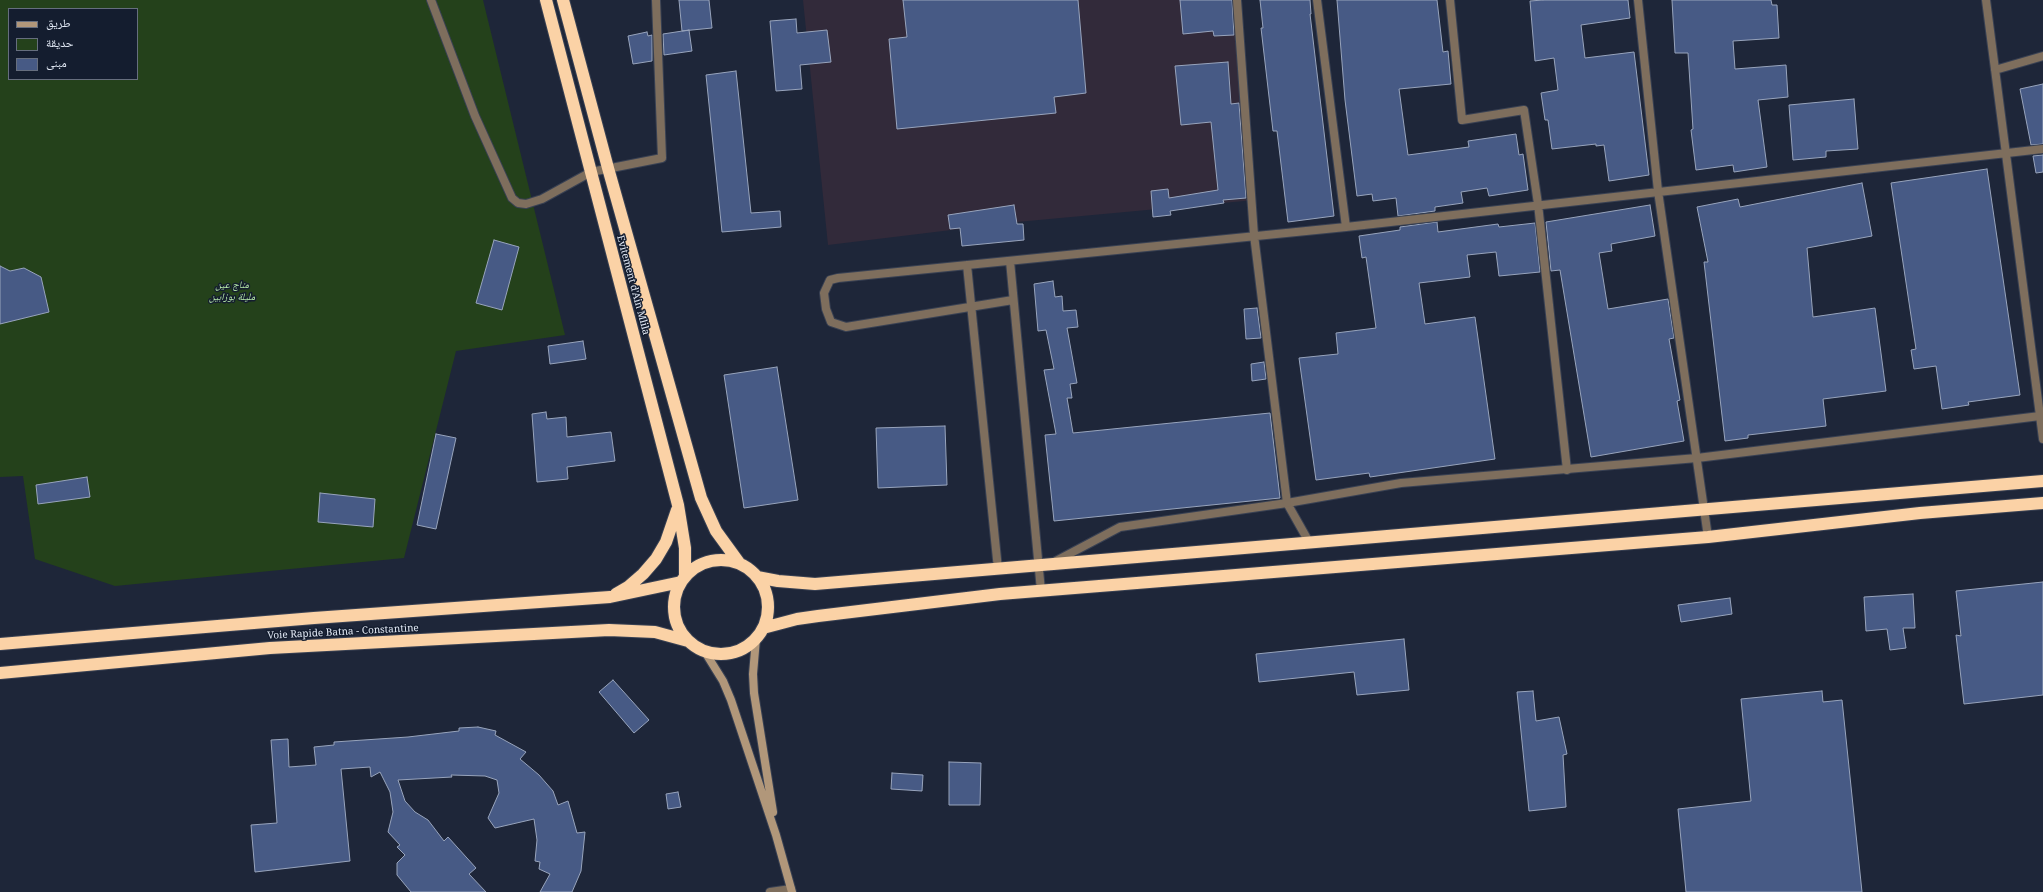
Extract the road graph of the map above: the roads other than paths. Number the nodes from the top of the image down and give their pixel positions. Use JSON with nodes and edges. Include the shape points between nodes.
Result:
{"nodes":[{"id":1,"x":431,"y":0,"type":"edge"},
{"id":2,"x":546,"y":0,"type":"edge"},
{"id":3,"x":563,"y":0,"type":"edge"},
{"id":4,"x":656,"y":0,"type":"edge"},
{"id":5,"x":1238,"y":0,"type":"edge"},
{"id":6,"x":1318,"y":0,"type":"edge"},
{"id":7,"x":1450,"y":0,"type":"edge"},
{"id":8,"x":1638,"y":0,"type":"edge"},
{"id":9,"x":1986,"y":0,"type":"edge"},
{"id":10,"x":2043,"y":56,"type":"edge"},
{"id":11,"x":1995,"y":70,"type":"junction"},
{"id":12,"x":2043,"y":148,"type":"edge"},
{"id":13,"x":2005,"y":153,"type":"junction"},
{"id":14,"x":608,"y":168,"type":"junction"},
{"id":15,"x":591,"y":172,"type":"junction"},
{"id":16,"x":1658,"y":191,"type":"junction"},
{"id":17,"x":1538,"y":204,"type":"junction"},
{"id":18,"x":1346,"y":227,"type":"junction"},
{"id":19,"x":1254,"y":235,"type":"junction"},
{"id":20,"x":1010,"y":261,"type":"junction"},
{"id":21,"x":967,"y":265,"type":"junction"},
{"id":22,"x":1013,"y":300,"type":"junction"},
{"id":23,"x":970,"y":308,"type":"junction"},
{"id":24,"x":2040,"y":416,"type":"junction"},
{"id":25,"x":2043,"y":439,"type":"edge"},
{"id":26,"x":1697,"y":458,"type":"junction"},
{"id":27,"x":1567,"y":470,"type":"junction"},
{"id":28,"x":2043,"y":481,"type":"edge"},
{"id":29,"x":2043,"y":502,"type":"edge"},
{"id":30,"x":1287,"y":504,"type":"junction"},
{"id":31,"x":678,"y":505,"type":"junction"},
{"id":32,"x":1704,"y":510,"type":"junction"},
{"id":33,"x":1708,"y":537,"type":"junction"},
{"id":34,"x":1309,"y":542,"type":"junction"},
{"id":35,"x":740,"y":564,"type":"junction"},
{"id":36,"x":1051,"y":564,"type":"junction"},
{"id":37,"x":1038,"y":565,"type":"junction"},
{"id":38,"x":998,"y":569,"type":"junction"},
{"id":39,"x":757,"y":576,"type":"junction"},
{"id":40,"x":683,"y":579,"type":"junction"},
{"id":41,"x":1041,"y":591,"type":"junction"},
{"id":42,"x":610,"y":597,"type":"junction"},
{"id":43,"x":763,"y":628,"type":"junction"},
{"id":44,"x":756,"y":639,"type":"junction"},
{"id":45,"x":688,"y":641,"type":"junction"},
{"id":46,"x":0,"y":644,"type":"edge"},
{"id":47,"x":705,"y":652,"type":"junction"},
{"id":48,"x":0,"y":673,"type":"edge"},
{"id":49,"x":776,"y":835,"type":"junction"},
{"id":50,"x":792,"y":890,"type":"edge"},
{"id":51,"x":770,"y":892,"type":"edge"}],
"edges":[{"from":1,"to":15,"type":"street","via":[[475,116],[512,198],[518,203],[526,204],[542,199]]},
{"from":2,"to":15,"type":"highway","name":"Evitement d'Ain Mlila"},
{"from":3,"to":14,"type":"highway","name":"Evitement d'Ain Mlila"},
{"from":4,"to":14,"type":"street","via":[[662,158]]},
{"from":5,"to":19,"type":"street"},
{"from":6,"to":18,"type":"street"},
{"from":7,"to":17,"type":"street","via":[[1462,120],[1524,110]]},
{"from":8,"to":16,"type":"street"},
{"from":9,"to":11,"type":"street"},
{"from":10,"to":11,"type":"street"},
{"from":11,"to":13,"type":"street"},
{"from":12,"to":13,"type":"street"},
{"from":13,"to":16,"type":"street"},
{"from":13,"to":24,"type":"street"},
{"from":14,"to":15,"type":"street"},
{"from":14,"to":35,"type":"highway","name":"Evitement d'Ain Mlila","via":[[701,498],[716,532]]},
{"from":15,"to":31,"type":"highway","name":"Evitement d'Ain Mlila"},
{"from":16,"to":17,"type":"street"},
{"from":16,"to":26,"type":"street"},
{"from":17,"to":18,"type":"street"},
{"from":17,"to":27,"type":"street"},
{"from":18,"to":19,"type":"street"},
{"from":19,"to":20,"type":"street"},
{"from":19,"to":30,"type":"street"},
{"from":20,"to":21,"type":"street"},
{"from":20,"to":22,"type":"street"},
{"from":21,"to":23,"type":"street"},
{"from":21,"to":23,"type":"street","via":[[838,278],[830,280],[824,293],[831,322],[846,326]]},
{"from":22,"to":23,"type":"street"},
{"from":22,"to":37,"type":"street"},
{"from":23,"to":38,"type":"street"},
{"from":24,"to":25,"type":"street"},
{"from":24,"to":26,"type":"street"},
{"from":26,"to":27,"type":"street"},
{"from":26,"to":32,"type":"street"},
{"from":27,"to":30,"type":"street","via":[[1401,483]]},
{"from":28,"to":32,"type":"highway"},
{"from":29,"to":33,"type":"highway"},
{"from":30,"to":34,"type":"street"},
{"from":30,"to":36,"type":"street","via":[[1120,527]]},
{"from":31,"to":40,"type":"highway","name":"Evitement d'Ain Mlila","via":[[685,548]]},
{"from":31,"to":42,"type":"highway","via":[[671,530],[656,560],[628,587]]},
{"from":32,"to":33,"type":"street"},
{"from":32,"to":34,"type":"highway"},
{"from":33,"to":41,"type":"highway"},
{"from":34,"to":36,"type":"highway"},
{"from":35,"to":39,"type":"highway"},
{"from":35,"to":40,"type":"highway","via":[[726,560],[710,561],[696,567]]},
{"from":36,"to":37,"type":"highway"},
{"from":37,"to":38,"type":"highway"},
{"from":37,"to":41,"type":"street"},
{"from":38,"to":39,"type":"highway","via":[[815,584],[778,581]]},
{"from":39,"to":43,"type":"highway","via":[[763,586],[768,607]]},
{"from":40,"to":42,"type":"highway","name":"Voie Rapide Batna - Constantine"},
{"from":40,"to":45,"type":"highway","via":[[676,594],[675,619]]},
{"from":41,"to":43,"type":"highway","via":[[818,616]]},
{"from":42,"to":46,"type":"highway","name":"Voie Rapide Batna - Constantine","via":[[322,617]]},
{"from":43,"to":44,"type":"highway"},
{"from":44,"to":47,"type":"highway","via":[[738,652],[727,655]]},
{"from":44,"to":49,"type":"main road","via":[[754,693]]},
{"from":45,"to":47,"type":"highway"},
{"from":45,"to":48,"type":"highway","name":"Voie Rapide Batna - Constantine","via":[[655,632],[608,630],[270,648]]},
{"from":47,"to":49,"type":"main road","via":[[723,681],[731,700]]},
{"from":49,"to":50,"type":"main road"},
{"from":50,"to":51,"type":"street"}]}
